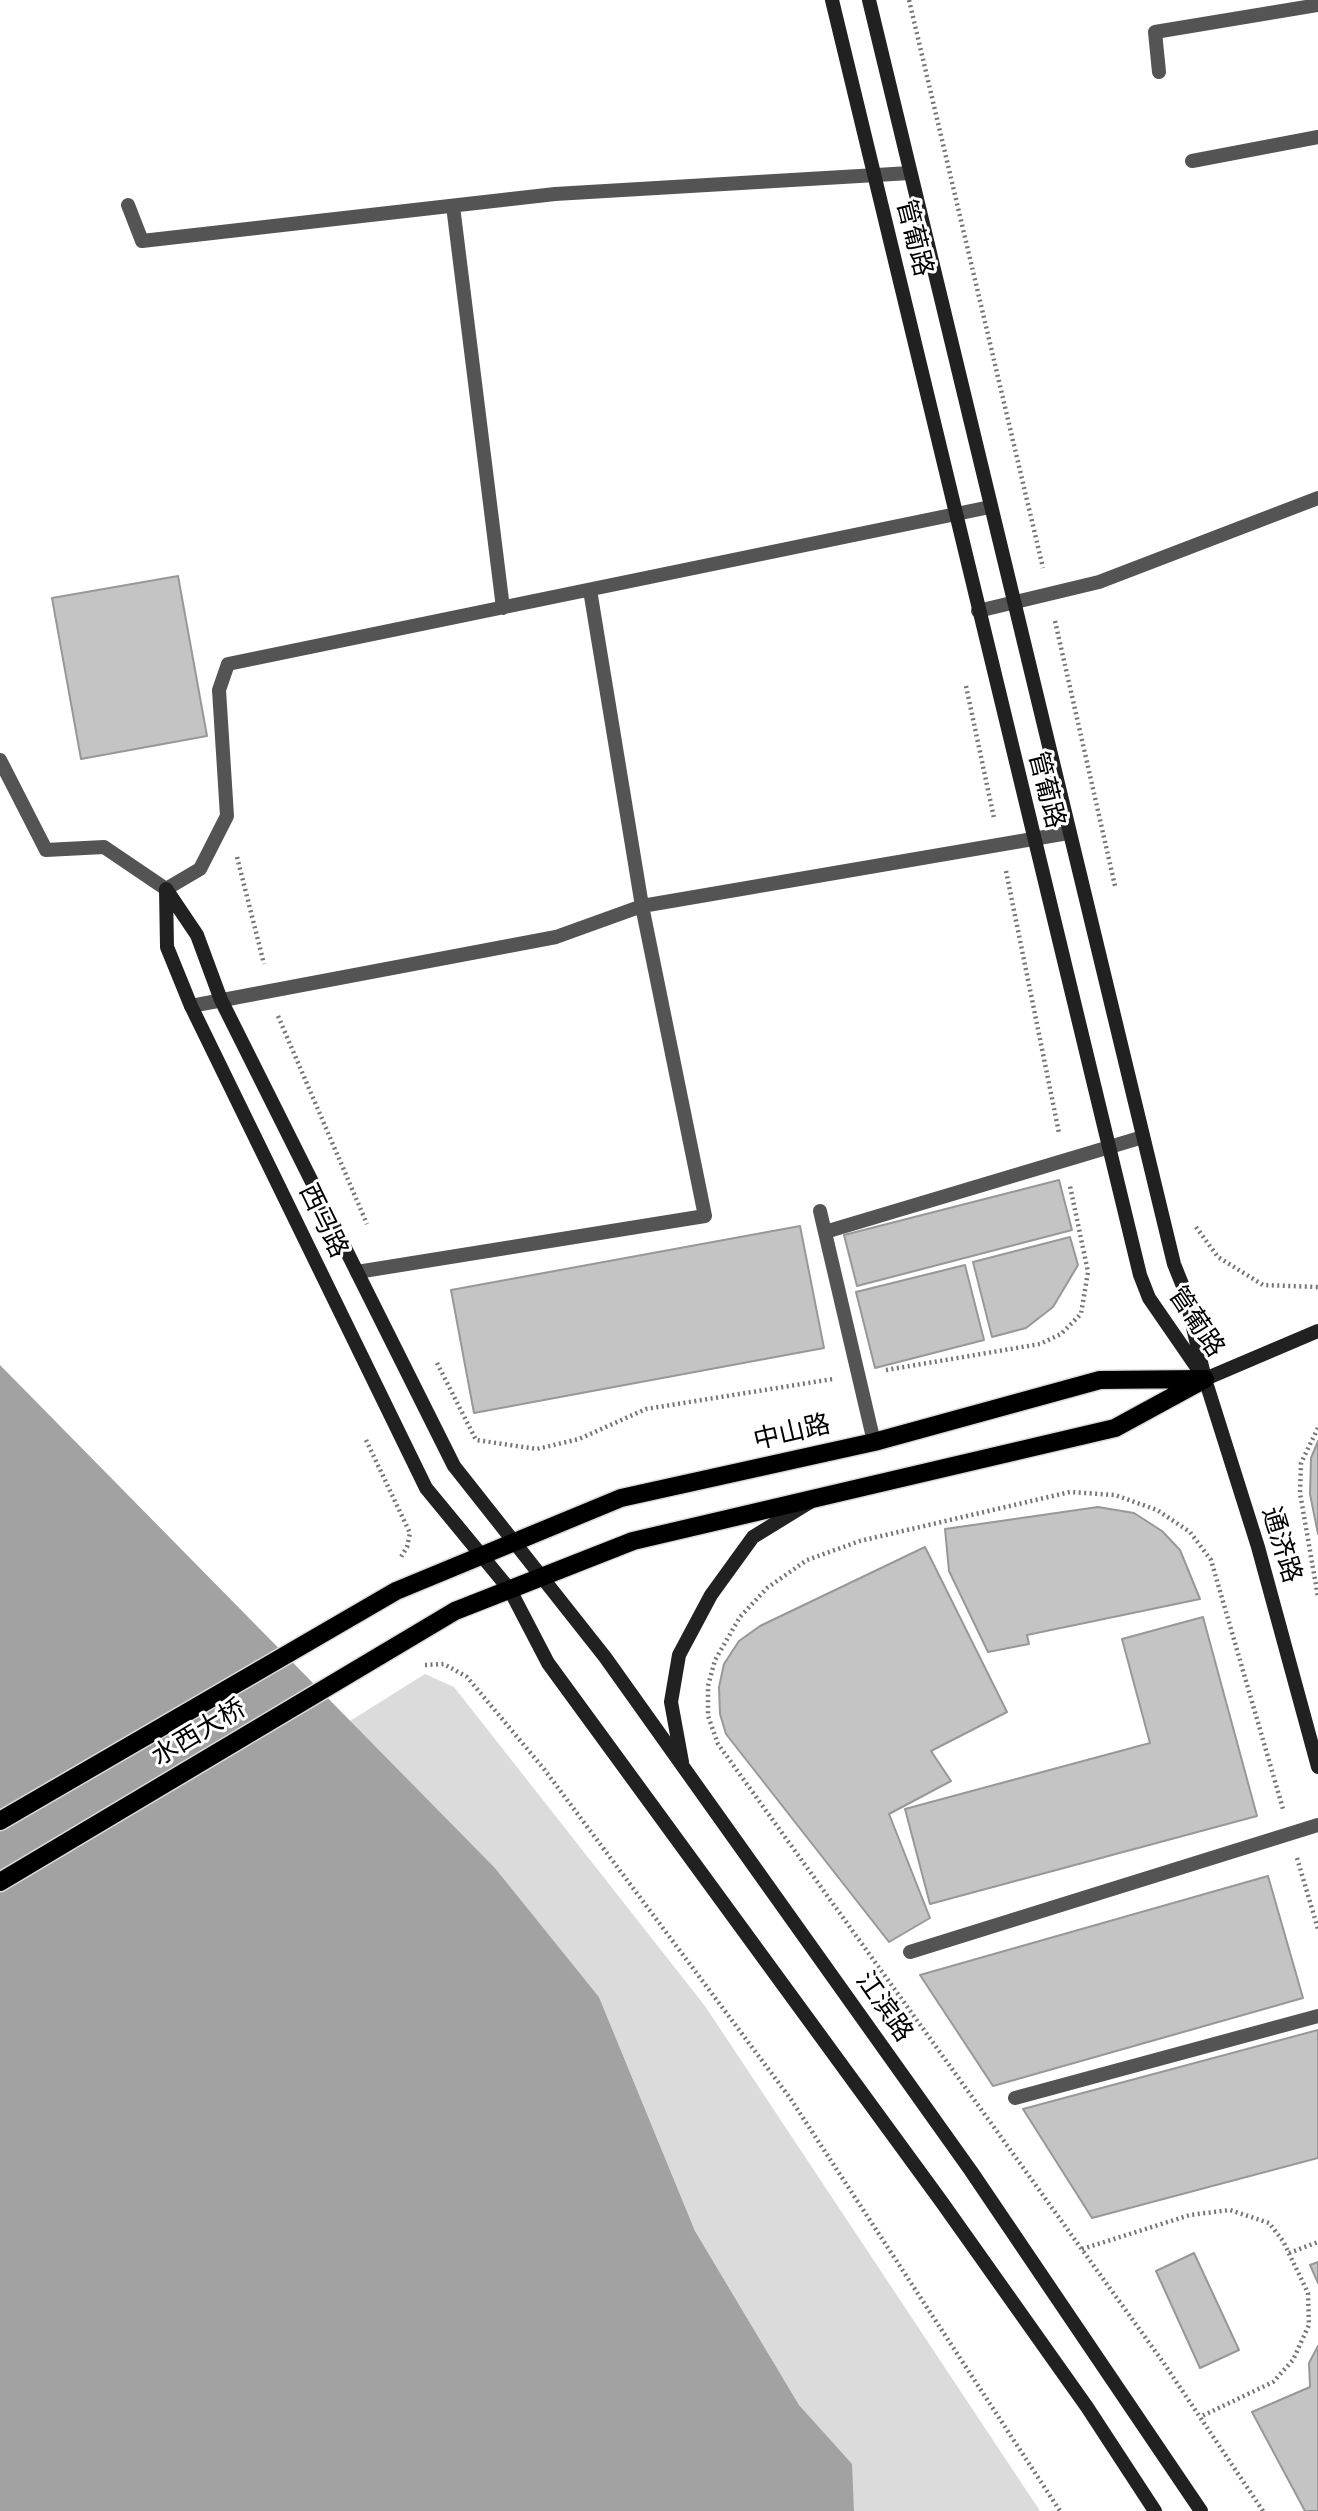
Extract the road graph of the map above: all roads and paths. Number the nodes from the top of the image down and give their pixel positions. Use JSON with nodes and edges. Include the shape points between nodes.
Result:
{"nodes":[{"id":1,"x":832,"y":0,"type":"edge"},
{"id":2,"x":869,"y":0,"type":"edge"},
{"id":3,"x":909,"y":0,"type":"edge"},
{"id":4,"x":1318,"y":5,"type":"edge"},
{"id":5,"x":1159,"y":72,"type":"dead end"},
{"id":6,"x":1318,"y":137,"type":"edge"},
{"id":7,"x":1192,"y":162,"type":"dead end"},
{"id":8,"x":910,"y":173,"type":"junction"},
{"id":9,"x":874,"y":175,"type":"junction"},
{"id":10,"x":128,"y":205,"type":"dead end"},
{"id":11,"x":453,"y":206,"type":"junction"},
{"id":12,"x":1318,"y":498,"type":"edge"},
{"id":13,"x":990,"y":507,"type":"junction"},
{"id":14,"x":955,"y":514,"type":"junction"},
{"id":15,"x":590,"y":590,"type":"junction"},
{"id":16,"x":1049,"y":594,"type":"junction"},
{"id":17,"x":1013,"y":602,"type":"junction"},
{"id":18,"x":503,"y":608,"type":"junction"},
{"id":19,"x":978,"y":611,"type":"junction"},
{"id":20,"x":965,"y":682,"type":"dead end"},
{"id":21,"x":0,"y":760,"type":"edge"},
{"id":22,"x":226,"y":816,"type":"junction"},
{"id":23,"x":1068,"y":833,"type":"junction"},
{"id":24,"x":1033,"y":839,"type":"junction"},
{"id":25,"x":1000,"y":845,"type":"junction"},
{"id":26,"x":166,"y":889,"type":"junction"},
{"id":27,"x":1118,"y":900,"type":"dead end"},
{"id":28,"x":642,"y":906,"type":"junction"},
{"id":29,"x":271,"y":991,"type":"junction"},
{"id":30,"x":221,"y":1000,"type":"junction"},
{"id":31,"x":191,"y":1006,"type":"junction"},
{"id":32,"x":1143,"y":1137,"type":"junction"},
{"id":33,"x":1108,"y":1148,"type":"junction"},
{"id":34,"x":1065,"y":1160,"type":"junction"},
{"id":35,"x":820,"y":1211,"type":"dead end"},
{"id":36,"x":1192,"y":1219,"type":"dead end"},
{"id":37,"x":825,"y":1232,"type":"junction"},
{"id":38,"x":387,"y":1265,"type":"junction"},
{"id":39,"x":356,"y":1272,"type":"junction"},
{"id":40,"x":1318,"y":1287,"type":"edge"},
{"id":41,"x":1318,"y":1331,"type":"edge"},
{"id":42,"x":435,"y":1358,"type":"dead end"},
{"id":43,"x":859,"y":1374,"type":"junction"},
{"id":44,"x":1205,"y":1379,"type":"junction"},
{"id":45,"x":1318,"y":1427,"type":"edge"},
{"id":46,"x":366,"y":1440,"type":"dead end"},
{"id":47,"x":874,"y":1441,"type":"junction"},
{"id":48,"x":816,"y":1498,"type":"junction"},
{"id":49,"x":513,"y":1541,"type":"junction"},
{"id":50,"x":482,"y":1554,"type":"junction"},
{"id":51,"x":398,"y":1561,"type":"dead end"},
{"id":52,"x":543,"y":1579,"type":"junction"},
{"id":53,"x":404,"y":1587,"type":"joint"},
{"id":54,"x":510,"y":1590,"type":"junction"},
{"id":55,"x":1318,"y":1597,"type":"edge"},
{"id":56,"x":426,"y":1629,"type":"joint"},
{"id":57,"x":444,"y":1664,"type":"dead end"},
{"id":58,"x":1318,"y":1766,"type":"edge"},
{"id":59,"x":683,"y":1767,"type":"junction"},
{"id":60,"x":0,"y":1821,"type":"edge"},
{"id":61,"x":1318,"y":1825,"type":"edge"},
{"id":62,"x":1290,"y":1834,"type":"junction"},
{"id":63,"x":0,"y":1882,"type":"edge"},
{"id":64,"x":1318,"y":1929,"type":"edge"},
{"id":65,"x":910,"y":1952,"type":"dead end"},
{"id":66,"x":1318,"y":2016,"type":"edge"},
{"id":67,"x":1015,"y":2098,"type":"dead end"},
{"id":68,"x":1318,"y":2242,"type":"edge"},
{"id":69,"x":1082,"y":2249,"type":"junction"},
{"id":70,"x":1289,"y":2253,"type":"junction"},
{"id":71,"x":1200,"y":2417,"type":"junction"},
{"id":72,"x":1060,"y":2511,"type":"edge"},
{"id":73,"x":1155,"y":2511,"type":"edge"},
{"id":74,"x":1201,"y":2511,"type":"edge"},
{"id":75,"x":1262,"y":2511,"type":"edge"}],
"edges":[{"from":1,"to":9,"type":"street","name":"管葡路"},
{"from":2,"to":8,"type":"street","name":"管葡路"},
{"from":3,"to":16,"type":"path"},
{"from":4,"to":5,"type":"street","via":[[1155,32]]},
{"from":6,"to":7,"type":"street"},
{"from":8,"to":9,"type":"street"},
{"from":8,"to":13,"type":"street","name":"管葡路"},
{"from":9,"to":11,"type":"street","via":[[555,194]]},
{"from":9,"to":14,"type":"street","name":"管葡路"},
{"from":10,"to":11,"type":"street","via":[[142,242]]},
{"from":11,"to":18,"type":"street"},
{"from":12,"to":16,"type":"street","via":[[1099,582]]},
{"from":13,"to":14,"type":"street"},
{"from":13,"to":17,"type":"street","name":"管葡路"},
{"from":14,"to":15,"type":"street"},
{"from":14,"to":19,"type":"street","name":"管葡路"},
{"from":15,"to":18,"type":"street"},
{"from":15,"to":28,"type":"street"},
{"from":16,"to":17,"type":"street"},
{"from":16,"to":27,"type":"path"},
{"from":17,"to":19,"type":"street"},
{"from":17,"to":23,"type":"street","name":"管葡路"},
{"from":18,"to":22,"type":"street","via":[[228,664],[219,690]]},
{"from":19,"to":24,"type":"street","name":"管葡路"},
{"from":20,"to":25,"type":"path"},
{"from":21,"to":26,"type":"street","name":"西马路","via":[[46,850],[104,847]]},
{"from":22,"to":26,"type":"street","via":[[200,869]]},
{"from":22,"to":29,"type":"path"},
{"from":23,"to":24,"type":"street"},
{"from":23,"to":32,"type":"street","name":"管葡路"},
{"from":24,"to":25,"type":"street"},
{"from":24,"to":33,"type":"street","name":"管葡路"},
{"from":25,"to":28,"type":"street"},
{"from":25,"to":34,"type":"path"},
{"from":26,"to":30,"type":"street","name":"西马路","via":[[197,935]]},
{"from":26,"to":31,"type":"street","name":"西马路","via":[[167,947]]},
{"from":28,"to":29,"type":"street","via":[[556,937]]},
{"from":28,"to":38,"type":"street","via":[[705,1216]]},
{"from":29,"to":30,"type":"street"},
{"from":29,"to":38,"type":"path","via":[[281,1027]]},
{"from":30,"to":31,"type":"street"},
{"from":30,"to":39,"type":"street","name":"西马路"},
{"from":31,"to":50,"type":"street","name":"西马路","via":[[426,1488]]},
{"from":32,"to":33,"type":"street"},
{"from":32,"to":44,"type":"street","name":"管葡路"},
{"from":33,"to":34,"type":"street"},
{"from":33,"to":44,"type":"street","name":"管葡路","via":[[1144,1286]]},
{"from":34,"to":37,"type":"street"},
{"from":34,"to":43,"type":"path","via":[[1088,1272],[1081,1314],[1061,1334],[1040,1344]]},
{"from":35,"to":37,"type":"street"},
{"from":36,"to":40,"type":"path","via":[[1218,1257],[1263,1285]]},
{"from":37,"to":43,"type":"street"},
{"from":38,"to":39,"type":"street"},
{"from":39,"to":49,"type":"street","name":"西马路","via":[[454,1466]]},
{"from":41,"to":44,"type":"street","name":"中山路"},
{"from":42,"to":43,"type":"path","via":[[476,1440],[537,1449],[579,1439],[646,1409]]},
{"from":43,"to":47,"type":"street"},
{"from":44,"to":47,"type":"main road","name":"中山路","via":[[1100,1380]]},
{"from":44,"to":48,"type":"main road","name":"中山路","via":[[1115,1428]]},
{"from":44,"to":58,"type":"street","name":"通济路","via":[[1258,1547]]},
{"from":45,"to":55,"type":"path","via":[[1301,1463],[1300,1493]]},
{"from":46,"to":51,"type":"path","via":[[410,1534]]},
{"from":47,"to":49,"type":"main road","name":"中山路","via":[[621,1498]]},
{"from":48,"to":52,"type":"main road","name":"中山路","via":[[633,1541]]},
{"from":48,"to":59,"type":"street","via":[[753,1537],[711,1595],[679,1655],[671,1702]]},
{"from":49,"to":50,"type":"main road","name":"中山路"},
{"from":49,"to":52,"type":"street","name":"江滨路"},
{"from":50,"to":53,"type":"main road","name":"中山路"},
{"from":50,"to":54,"type":"street","name":"西马路"},
{"from":52,"to":54,"type":"main road","name":"中山路"},
{"from":52,"to":59,"type":"street","name":"江滨路"},
{"from":53,"to":60,"type":"main road","name":"水西大桥"},
{"from":54,"to":56,"type":"main road","name":"中山路","via":[[455,1611]]},
{"from":54,"to":73,"type":"street","via":[[548,1663],[941,2201]]},
{"from":56,"to":63,"type":"main road","name":"水西大桥"},
{"from":57,"to":72,"type":"path","via":[[467,1677],[544,1769],[789,2098]]},
{"from":59,"to":74,"type":"street","name":"江滨路","via":[[971,2171]]},
{"from":61,"to":62,"type":"street"},
{"from":62,"to":64,"type":"path"},
{"from":62,"to":65,"type":"street"},
{"from":62,"to":69,"type":"path","via":[[1211,1560],[1190,1532],[1157,1510],[1115,1495],[1070,1492],[860,1541],[807,1560],[767,1588],[740,1617],[715,1660],[708,1686],[708,1716],[718,1744]]},
{"from":66,"to":67,"type":"street"},
{"from":68,"to":70,"type":"path"},
{"from":69,"to":70,"type":"path","via":[[1190,2215],[1230,2210],[1269,2223]]},
{"from":69,"to":71,"type":"path"},
{"from":70,"to":71,"type":"path","via":[[1308,2293],[1309,2315],[1293,2360],[1273,2382]]},
{"from":71,"to":75,"type":"path"}]}
